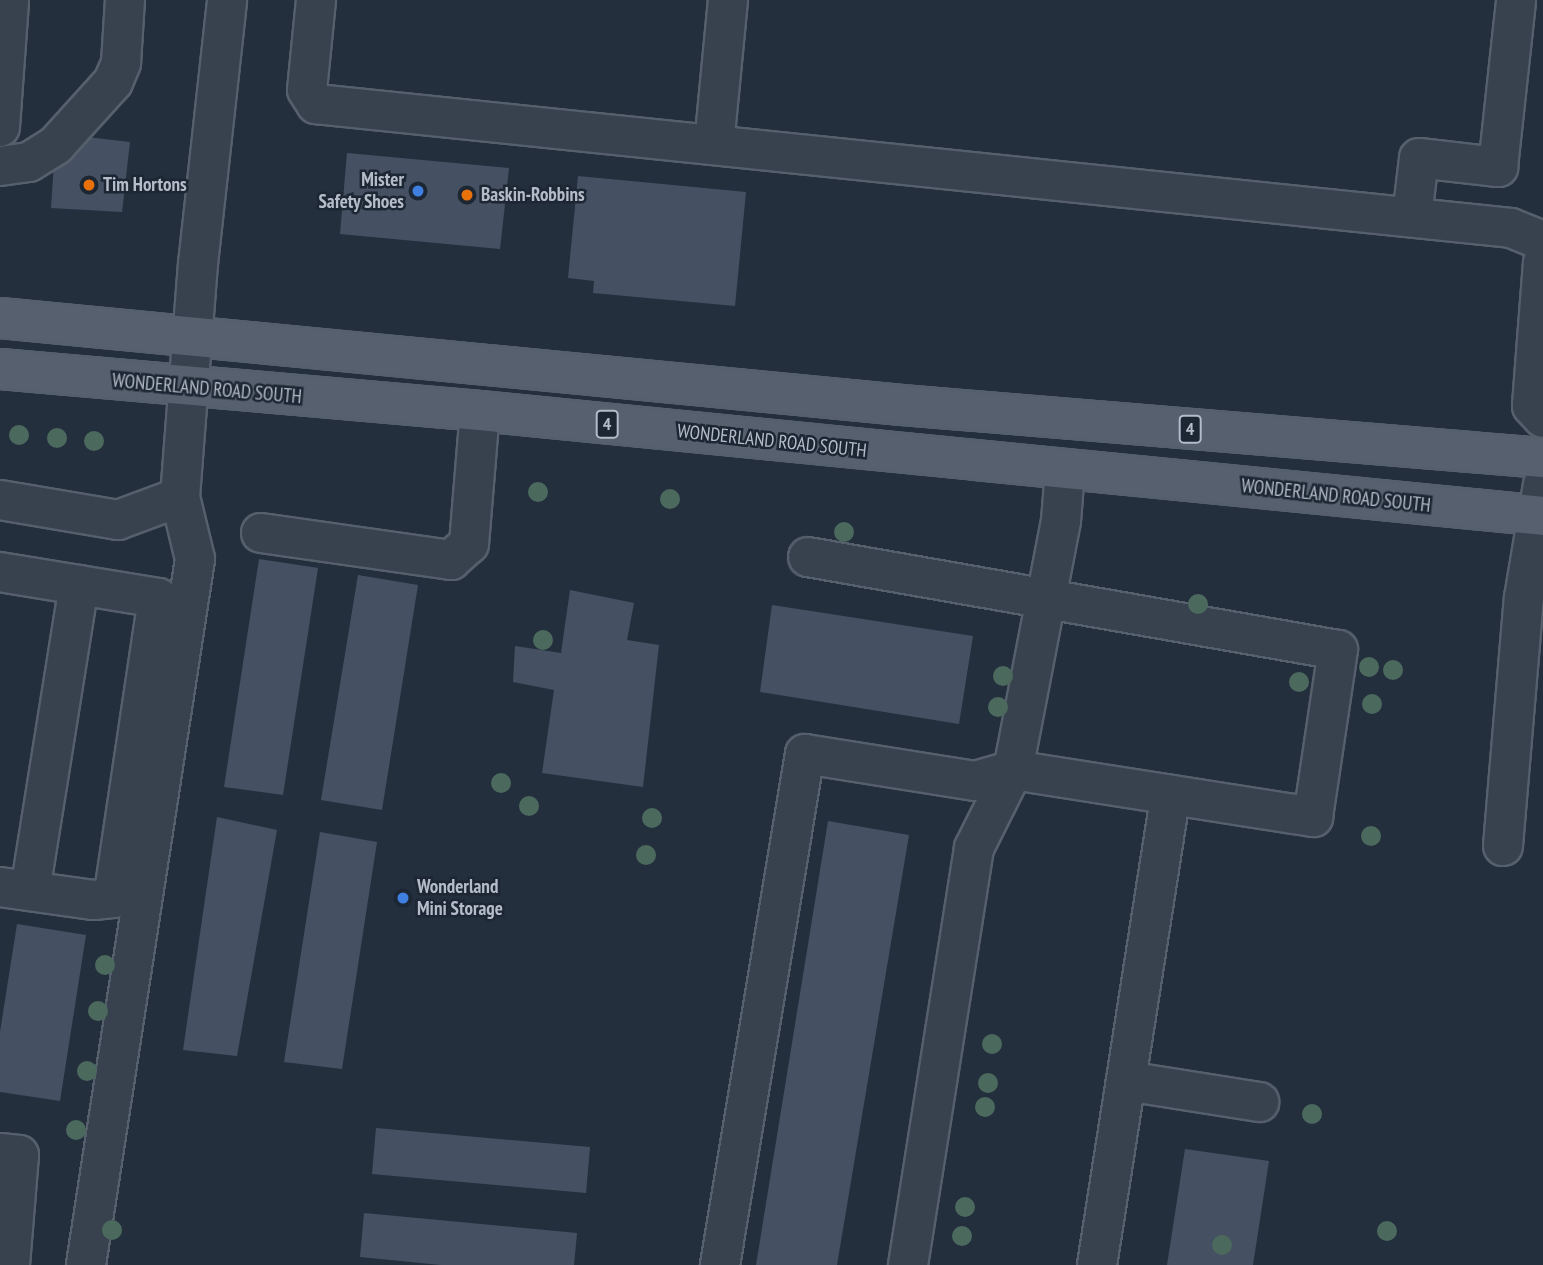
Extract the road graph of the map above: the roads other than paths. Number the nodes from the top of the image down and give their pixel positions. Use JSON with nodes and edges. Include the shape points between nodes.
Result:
{"nodes":[{"id":1,"x":9,"y":0,"type":"edge"},
{"id":2,"x":100,"y":0,"type":"edge"},
{"id":3,"x":125,"y":0,"type":"edge"},
{"id":4,"x":227,"y":0,"type":"edge"},
{"id":5,"x":316,"y":0,"type":"edge"},
{"id":6,"x":728,"y":0,"type":"edge"},
{"id":7,"x":1516,"y":0,"type":"edge"},
{"id":8,"x":93,"y":101,"type":"junction"},
{"id":9,"x":0,"y":127,"type":"edge"},
{"id":10,"x":714,"y":145,"type":"junction"},
{"id":11,"x":0,"y":166,"type":"edge"},
{"id":12,"x":1412,"y":218,"type":"junction"},
{"id":13,"x":1543,"y":241,"type":"edge"},
{"id":14,"x":1543,"y":262,"type":"edge"},
{"id":15,"x":0,"y":318,"type":"edge"},
{"id":16,"x":193,"y":337,"type":"junction"},
{"id":17,"x":0,"y":369,"type":"edge"},
{"id":18,"x":188,"y":388,"type":"junction"},
{"id":19,"x":480,"y":411,"type":"junction"},
{"id":20,"x":1543,"y":418,"type":"edge"},
{"id":21,"x":1543,"y":458,"type":"edge"},
{"id":22,"x":1065,"y":470,"type":"junction"},
{"id":23,"x":180,"y":498,"type":"junction"},
{"id":24,"x":0,"y":500,"type":"edge"},
{"id":25,"x":1541,"y":505,"type":"edge"},
{"id":26,"x":261,"y":533,"type":"dead end"},
{"id":27,"x":808,"y":557,"type":"dead end"},
{"id":28,"x":0,"y":572,"type":"edge"},
{"id":29,"x":79,"y":585,"type":"junction"},
{"id":30,"x":1046,"y":596,"type":"junction"},
{"id":31,"x":1013,"y":770,"type":"junction"},
{"id":32,"x":1171,"y":795,"type":"junction"},
{"id":33,"x":1503,"y":846,"type":"dead end"},
{"id":34,"x":15,"y":889,"type":"edge"},
{"id":35,"x":129,"y":896,"type":"junction"},
{"id":36,"x":1126,"y":1081,"type":"junction"},
{"id":37,"x":1259,"y":1102,"type":"dead end"},
{"id":38,"x":0,"y":1153,"type":"edge"},
{"id":39,"x":10,"y":1265,"type":"edge"},
{"id":40,"x":86,"y":1265,"type":"edge"},
{"id":41,"x":720,"y":1265,"type":"edge"},
{"id":42,"x":908,"y":1265,"type":"edge"},
{"id":43,"x":1097,"y":1265,"type":"edge"}],
"edges":[{"from":1,"to":9,"type":"lane"},
{"from":2,"to":8,"type":"lane"},
{"from":3,"to":8,"type":"lane","via":[[121,63],[113,82]]},
{"from":4,"to":16,"type":"lane"},
{"from":5,"to":10,"type":"lane","via":[[307,90],[316,104]]},
{"from":6,"to":10,"type":"lane"},
{"from":7,"to":12,"type":"lane","via":[[1498,167],[1419,158]]},
{"from":8,"to":11,"type":"lane","via":[[56,145],[29,163]]},
{"from":10,"to":12,"type":"lane"},
{"from":12,"to":13,"type":"lane","via":[[1511,228]]},
{"from":14,"to":20,"type":"lane","via":[[1532,406]]},
{"from":15,"to":16,"type":"main road","number":"4"},
{"from":16,"to":18,"type":"lane"},
{"from":16,"to":21,"type":"main road","number":"4","via":[[902,405]]},
{"from":17,"to":18,"type":"main road","name":"WONDERLAND ROAD SOUTH","number":"4"},
{"from":18,"to":19,"type":"main road","name":"WONDERLAND ROAD SOUTH","number":"4"},
{"from":18,"to":23,"type":"lane"},
{"from":19,"to":22,"type":"main road","name":"WONDERLAND ROAD SOUTH","number":"4"},
{"from":19,"to":26,"type":"lane","via":[[468,544],[451,560]]},
{"from":22,"to":25,"type":"main road","name":"WONDERLAND ROAD SOUTH","number":"4"},
{"from":22,"to":30,"type":"lane"},
{"from":23,"to":24,"type":"lane","via":[[118,520]]},
{"from":23,"to":35,"type":"lane","via":[[195,559]]},
{"from":25,"to":33,"type":"lane","via":[[1520,635]]},
{"from":27,"to":30,"type":"lane"},
{"from":28,"to":29,"type":"lane"},
{"from":29,"to":34,"type":"lane"},
{"from":29,"to":35,"type":"lane","via":[[158,598]]},
{"from":30,"to":31,"type":"lane"},
{"from":30,"to":32,"type":"lane","via":[[1338,650],[1313,817]]},
{"from":31,"to":32,"type":"lane"},
{"from":31,"to":41,"type":"lane","via":[[975,781],[804,754]]},
{"from":31,"to":42,"type":"lane","via":[[974,848]]},
{"from":32,"to":36,"type":"lane"},
{"from":34,"to":35,"type":"lane","via":[[94,900]]},
{"from":35,"to":40,"type":"lane"},
{"from":36,"to":37,"type":"lane"},
{"from":36,"to":43,"type":"lane"},
{"from":38,"to":39,"type":"lane","via":[[19,1155]]}]}
